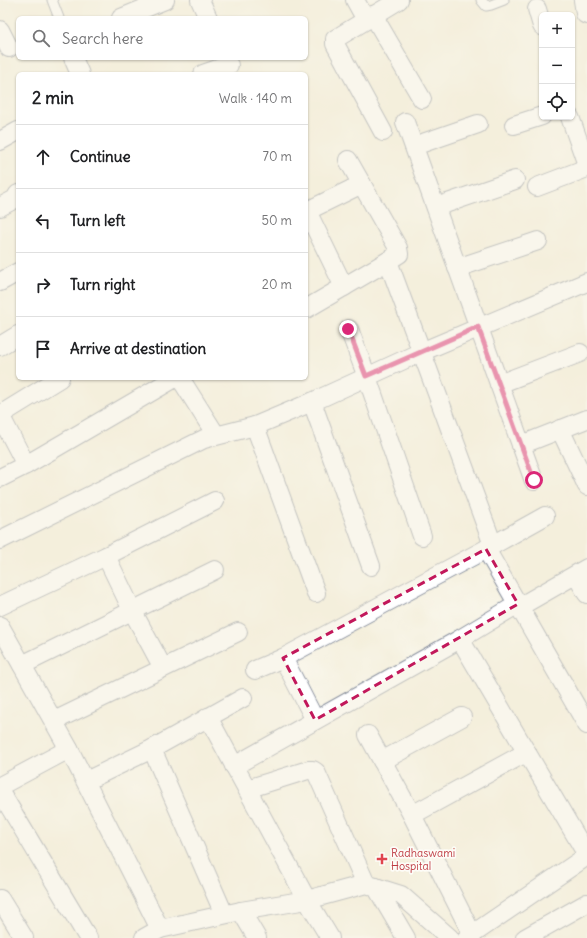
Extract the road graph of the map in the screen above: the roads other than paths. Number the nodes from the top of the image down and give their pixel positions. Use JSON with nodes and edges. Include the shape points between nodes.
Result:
{"nodes":[{"id":1,"x":52,"y":0,"type":"edge"},
{"id":2,"x":165,"y":0,"type":"edge"},
{"id":3,"x":200,"y":0,"type":"edge"},
{"id":4,"x":355,"y":0,"type":"edge"},
{"id":5,"x":399,"y":0,"type":"edge"},
{"id":6,"x":481,"y":0,"type":"edge"},
{"id":7,"x":504,"y":0,"type":"edge"},
{"id":8,"x":585,"y":0,"type":"edge"},
{"id":9,"x":537,"y":9,"type":"dead end"},
{"id":10,"x":587,"y":13,"type":"edge"},
{"id":11,"x":58,"y":16,"type":"edge"},
{"id":12,"x":126,"y":16,"type":"edge"},
{"id":13,"x":207,"y":16,"type":"edge"},
{"id":14,"x":539,"y":16,"type":"edge"},
{"id":15,"x":369,"y":18,"type":"junction"},
{"id":16,"x":0,"y":30,"type":"edge"},
{"id":17,"x":8,"y":48,"type":"dead end"},
{"id":18,"x":74,"y":60,"type":"edge"},
{"id":19,"x":229,"y":66,"type":"edge"},
{"id":20,"x":79,"y":72,"type":"edge"},
{"id":21,"x":210,"y":72,"type":"edge"},
{"id":22,"x":422,"y":98,"type":"dead end"},
{"id":23,"x":539,"y":117,"type":"edge"},
{"id":24,"x":571,"y":120,"type":"edge"},
{"id":25,"x":405,"y":122,"type":"dead end"},
{"id":26,"x":478,"y":124,"type":"dead end"},
{"id":27,"x":514,"y":124,"type":"dead end"},
{"id":28,"x":383,"y":132,"type":"dead end"},
{"id":29,"x":16,"y":133,"type":"edge"},
{"id":30,"x":0,"y":141,"type":"edge"},
{"id":31,"x":414,"y":146,"type":"junction"},
{"id":32,"x":348,"y":160,"type":"dead end"},
{"id":33,"x":587,"y":165,"type":"edge"},
{"id":34,"x":587,"y":168,"type":"edge"},
{"id":35,"x":515,"y":180,"type":"dead end"},
{"id":36,"x":362,"y":184,"type":"junction"},
{"id":37,"x":537,"y":187,"type":"dead end"},
{"id":38,"x":16,"y":197,"type":"edge"},
{"id":39,"x":0,"y":207,"type":"edge"},
{"id":40,"x":436,"y":207,"type":"junction"},
{"id":41,"x":308,"y":210,"type":"edge"},
{"id":42,"x":308,"y":215,"type":"edge"},
{"id":43,"x":538,"y":241,"type":"dead end"},
{"id":44,"x":388,"y":261,"type":"junction"},
{"id":45,"x":457,"y":268,"type":"junction"},
{"id":46,"x":16,"y":273,"type":"edge"},
{"id":47,"x":0,"y":282,"type":"edge"},
{"id":48,"x":587,"y":282,"type":"edge"},
{"id":49,"x":344,"y":287,"type":"junction"},
{"id":50,"x":308,"y":308,"type":"edge"},
{"id":51,"x":478,"y":327,"type":"junction"},
{"id":52,"x":348,"y":329,"type":"dead end"},
{"id":53,"x":16,"y":336,"type":"edge"},
{"id":54,"x":0,"y":346,"type":"edge"},
{"id":55,"x":421,"y":352,"type":"junction"},
{"id":56,"x":580,"y":353,"type":"dead end"},
{"id":57,"x":366,"y":376,"type":"junction"},
{"id":58,"x":57,"y":380,"type":"edge"},
{"id":59,"x":172,"y":380,"type":"edge"},
{"id":60,"x":181,"y":380,"type":"edge"},
{"id":61,"x":499,"y":384,"type":"junction"},
{"id":62,"x":312,"y":402,"type":"junction"},
{"id":63,"x":0,"y":415,"type":"edge"},
{"id":64,"x":587,"y":419,"type":"edge"},
{"id":65,"x":254,"y":426,"type":"junction"},
{"id":66,"x":560,"y":429,"type":"junction"},
{"id":67,"x":216,"y":435,"type":"junction"},
{"id":68,"x":521,"y":445,"type":"junction"},
{"id":69,"x":26,"y":465,"type":"junction"},
{"id":70,"x":0,"y":478,"type":"edge"},
{"id":71,"x":534,"y":480,"type":"dead end"},
{"id":72,"x":586,"y":480,"type":"edge"},
{"id":73,"x":215,"y":501,"type":"dead end"},
{"id":74,"x":545,"y":516,"type":"dead end"},
{"id":75,"x":422,"y":536,"type":"dead end"},
{"id":76,"x":0,"y":540,"type":"edge"},
{"id":77,"x":490,"y":547,"type":"junction"},
{"id":78,"x":106,"y":556,"type":"junction"},
{"id":79,"x":371,"y":566,"type":"dead end"},
{"id":80,"x":215,"y":570,"type":"dead end"},
{"id":81,"x":582,"y":571,"type":"edge"},
{"id":82,"x":316,"y":593,"type":"dead end"},
{"id":83,"x":587,"y":594,"type":"edge"},
{"id":84,"x":0,"y":606,"type":"edge"},
{"id":85,"x":518,"y":606,"type":"junction"},
{"id":86,"x":133,"y":612,"type":"junction"},
{"id":87,"x":0,"y":626,"type":"edge"},
{"id":88,"x":238,"y":632,"type":"dead end"},
{"id":89,"x":460,"y":639,"type":"junction"},
{"id":90,"x":284,"y":658,"type":"junction"},
{"id":91,"x":22,"y":666,"type":"junction"},
{"id":92,"x":163,"y":668,"type":"junction"},
{"id":93,"x":255,"y":670,"type":"dead end"},
{"id":94,"x":243,"y":698,"type":"dead end"},
{"id":95,"x":208,"y":717,"type":"junction"},
{"id":96,"x":462,"y":717,"type":"dead end"},
{"id":97,"x":315,"y":720,"type":"junction"},
{"id":98,"x":54,"y":721,"type":"junction"},
{"id":99,"x":587,"y":725,"type":"edge"},
{"id":100,"x":368,"y":735,"type":"dead end"},
{"id":101,"x":70,"y":749,"type":"junction"},
{"id":102,"x":152,"y":749,"type":"junction"},
{"id":103,"x":526,"y":752,"type":"junction"},
{"id":104,"x":382,"y":761,"type":"junction"},
{"id":105,"x":234,"y":766,"type":"junction"},
{"id":106,"x":86,"y":781,"type":"junction"},
{"id":107,"x":0,"y":786,"type":"edge"},
{"id":108,"x":247,"y":789,"type":"junction"},
{"id":109,"x":0,"y":791,"type":"edge"},
{"id":110,"x":412,"y":815,"type":"junction"},
{"id":111,"x":587,"y":855,"type":"edge"},
{"id":112,"x":371,"y":885,"type":"junction"},
{"id":113,"x":0,"y":899,"type":"edge"},
{"id":114,"x":307,"y":900,"type":"junction"},
{"id":115,"x":587,"y":903,"type":"edge"},
{"id":116,"x":233,"y":913,"type":"junction"},
{"id":117,"x":172,"y":931,"type":"edge"},
{"id":118,"x":469,"y":936,"type":"edge"},
{"id":119,"x":24,"y":938,"type":"edge"},
{"id":120,"x":88,"y":938,"type":"edge"},
{"id":121,"x":144,"y":938,"type":"edge"},
{"id":122,"x":257,"y":938,"type":"edge"},
{"id":123,"x":330,"y":938,"type":"edge"},
{"id":124,"x":406,"y":938,"type":"edge"},
{"id":125,"x":450,"y":938,"type":"edge"},
{"id":126,"x":525,"y":938,"type":"edge"}],
"edges":[{"from":1,"to":11,"type":"lane"},
{"from":2,"to":12,"type":"street"},
{"from":3,"to":13,"type":"street"},
{"from":4,"to":15,"type":"street"},
{"from":5,"to":15,"type":"street"},
{"from":6,"to":7,"type":"lane","via":[[486,6]]},
{"from":8,"to":10,"type":"street"},
{"from":9,"to":14,"type":"street"},
{"from":15,"to":22,"type":"street"},
{"from":15,"to":28,"type":"street","via":[[335,38],[335,44]]},
{"from":16,"to":17,"type":"street"},
{"from":18,"to":20,"type":"street"},
{"from":19,"to":21,"type":"street"},
{"from":23,"to":27,"type":"street"},
{"from":24,"to":33,"type":"street"},
{"from":25,"to":31,"type":"street"},
{"from":26,"to":31,"type":"street"},
{"from":29,"to":30,"type":"street"},
{"from":31,"to":40,"type":"street"},
{"from":32,"to":36,"type":"street"},
{"from":34,"to":37,"type":"street"},
{"from":35,"to":40,"type":"street"},
{"from":36,"to":41,"type":"street"},
{"from":36,"to":44,"type":"street","via":[[398,248],[399,254]]},
{"from":38,"to":39,"type":"street"},
{"from":40,"to":45,"type":"street"},
{"from":42,"to":49,"type":"street"},
{"from":43,"to":45,"type":"street"},
{"from":44,"to":49,"type":"street"},
{"from":44,"to":55,"type":"street"},
{"from":45,"to":51,"type":"street"},
{"from":46,"to":47,"type":"street"},
{"from":48,"to":51,"type":"street"},
{"from":49,"to":50,"type":"street"},
{"from":51,"to":55,"type":"street"},
{"from":51,"to":61,"type":"street"},
{"from":52,"to":57,"type":"street"},
{"from":53,"to":54,"type":"street"},
{"from":55,"to":57,"type":"street"},
{"from":55,"to":77,"type":"street"},
{"from":56,"to":61,"type":"street"},
{"from":57,"to":62,"type":"street"},
{"from":57,"to":75,"type":"street"},
{"from":58,"to":63,"type":"street"},
{"from":59,"to":69,"type":"street"},
{"from":60,"to":67,"type":"street"},
{"from":61,"to":68,"type":"street"},
{"from":62,"to":65,"type":"street"},
{"from":62,"to":79,"type":"street"},
{"from":63,"to":69,"type":"street"},
{"from":64,"to":66,"type":"street"},
{"from":65,"to":67,"type":"street"},
{"from":65,"to":82,"type":"street"},
{"from":66,"to":68,"type":"street"},
{"from":66,"to":72,"type":"street"},
{"from":67,"to":76,"type":"street","via":[[204,438]]},
{"from":68,"to":71,"type":"street"},
{"from":69,"to":70,"type":"street"},
{"from":73,"to":78,"type":"street"},
{"from":74,"to":77,"type":"street"},
{"from":77,"to":85,"type":"street"},
{"from":77,"to":90,"type":"street"},
{"from":78,"to":84,"type":"street"},
{"from":78,"to":86,"type":"street"},
{"from":80,"to":86,"type":"street"},
{"from":81,"to":83,"type":"street"},
{"from":81,"to":85,"type":"street"},
{"from":85,"to":89,"type":"street"},
{"from":85,"to":99,"type":"street"},
{"from":86,"to":91,"type":"street"},
{"from":86,"to":92,"type":"street"},
{"from":87,"to":91,"type":"street"},
{"from":88,"to":92,"type":"street"},
{"from":89,"to":97,"type":"street"},
{"from":89,"to":103,"type":"street"},
{"from":90,"to":93,"type":"street"},
{"from":90,"to":97,"type":"street"},
{"from":91,"to":98,"type":"street"},
{"from":92,"to":98,"type":"street"},
{"from":94,"to":95,"type":"street"},
{"from":95,"to":102,"type":"street"},
{"from":95,"to":105,"type":"street"},
{"from":96,"to":104,"type":"street"},
{"from":97,"to":105,"type":"street"},
{"from":98,"to":101,"type":"street"},
{"from":100,"to":104,"type":"street"},
{"from":101,"to":106,"type":"street"},
{"from":101,"to":107,"type":"street"},
{"from":102,"to":106,"type":"street"},
{"from":102,"to":116,"type":"street"},
{"from":103,"to":110,"type":"street"},
{"from":103,"to":111,"type":"street"},
{"from":104,"to":110,"type":"street"},
{"from":105,"to":108,"type":"street"},
{"from":106,"to":117,"type":"street"},
{"from":108,"to":112,"type":"street","via":[[308,770],[316,772]]},
{"from":108,"to":114,"type":"street"},
{"from":109,"to":120,"type":"street"},
{"from":110,"to":118,"type":"street"},
{"from":111,"to":118,"type":"street"},
{"from":112,"to":114,"type":"street"},
{"from":112,"to":124,"type":"street"},
{"from":112,"to":125,"type":"street","via":[[401,895]]},
{"from":113,"to":119,"type":"street"},
{"from":114,"to":116,"type":"street"},
{"from":114,"to":123,"type":"street"},
{"from":115,"to":126,"type":"street"},
{"from":116,"to":117,"type":"street"},
{"from":116,"to":122,"type":"street"},
{"from":117,"to":121,"type":"street"}]}
